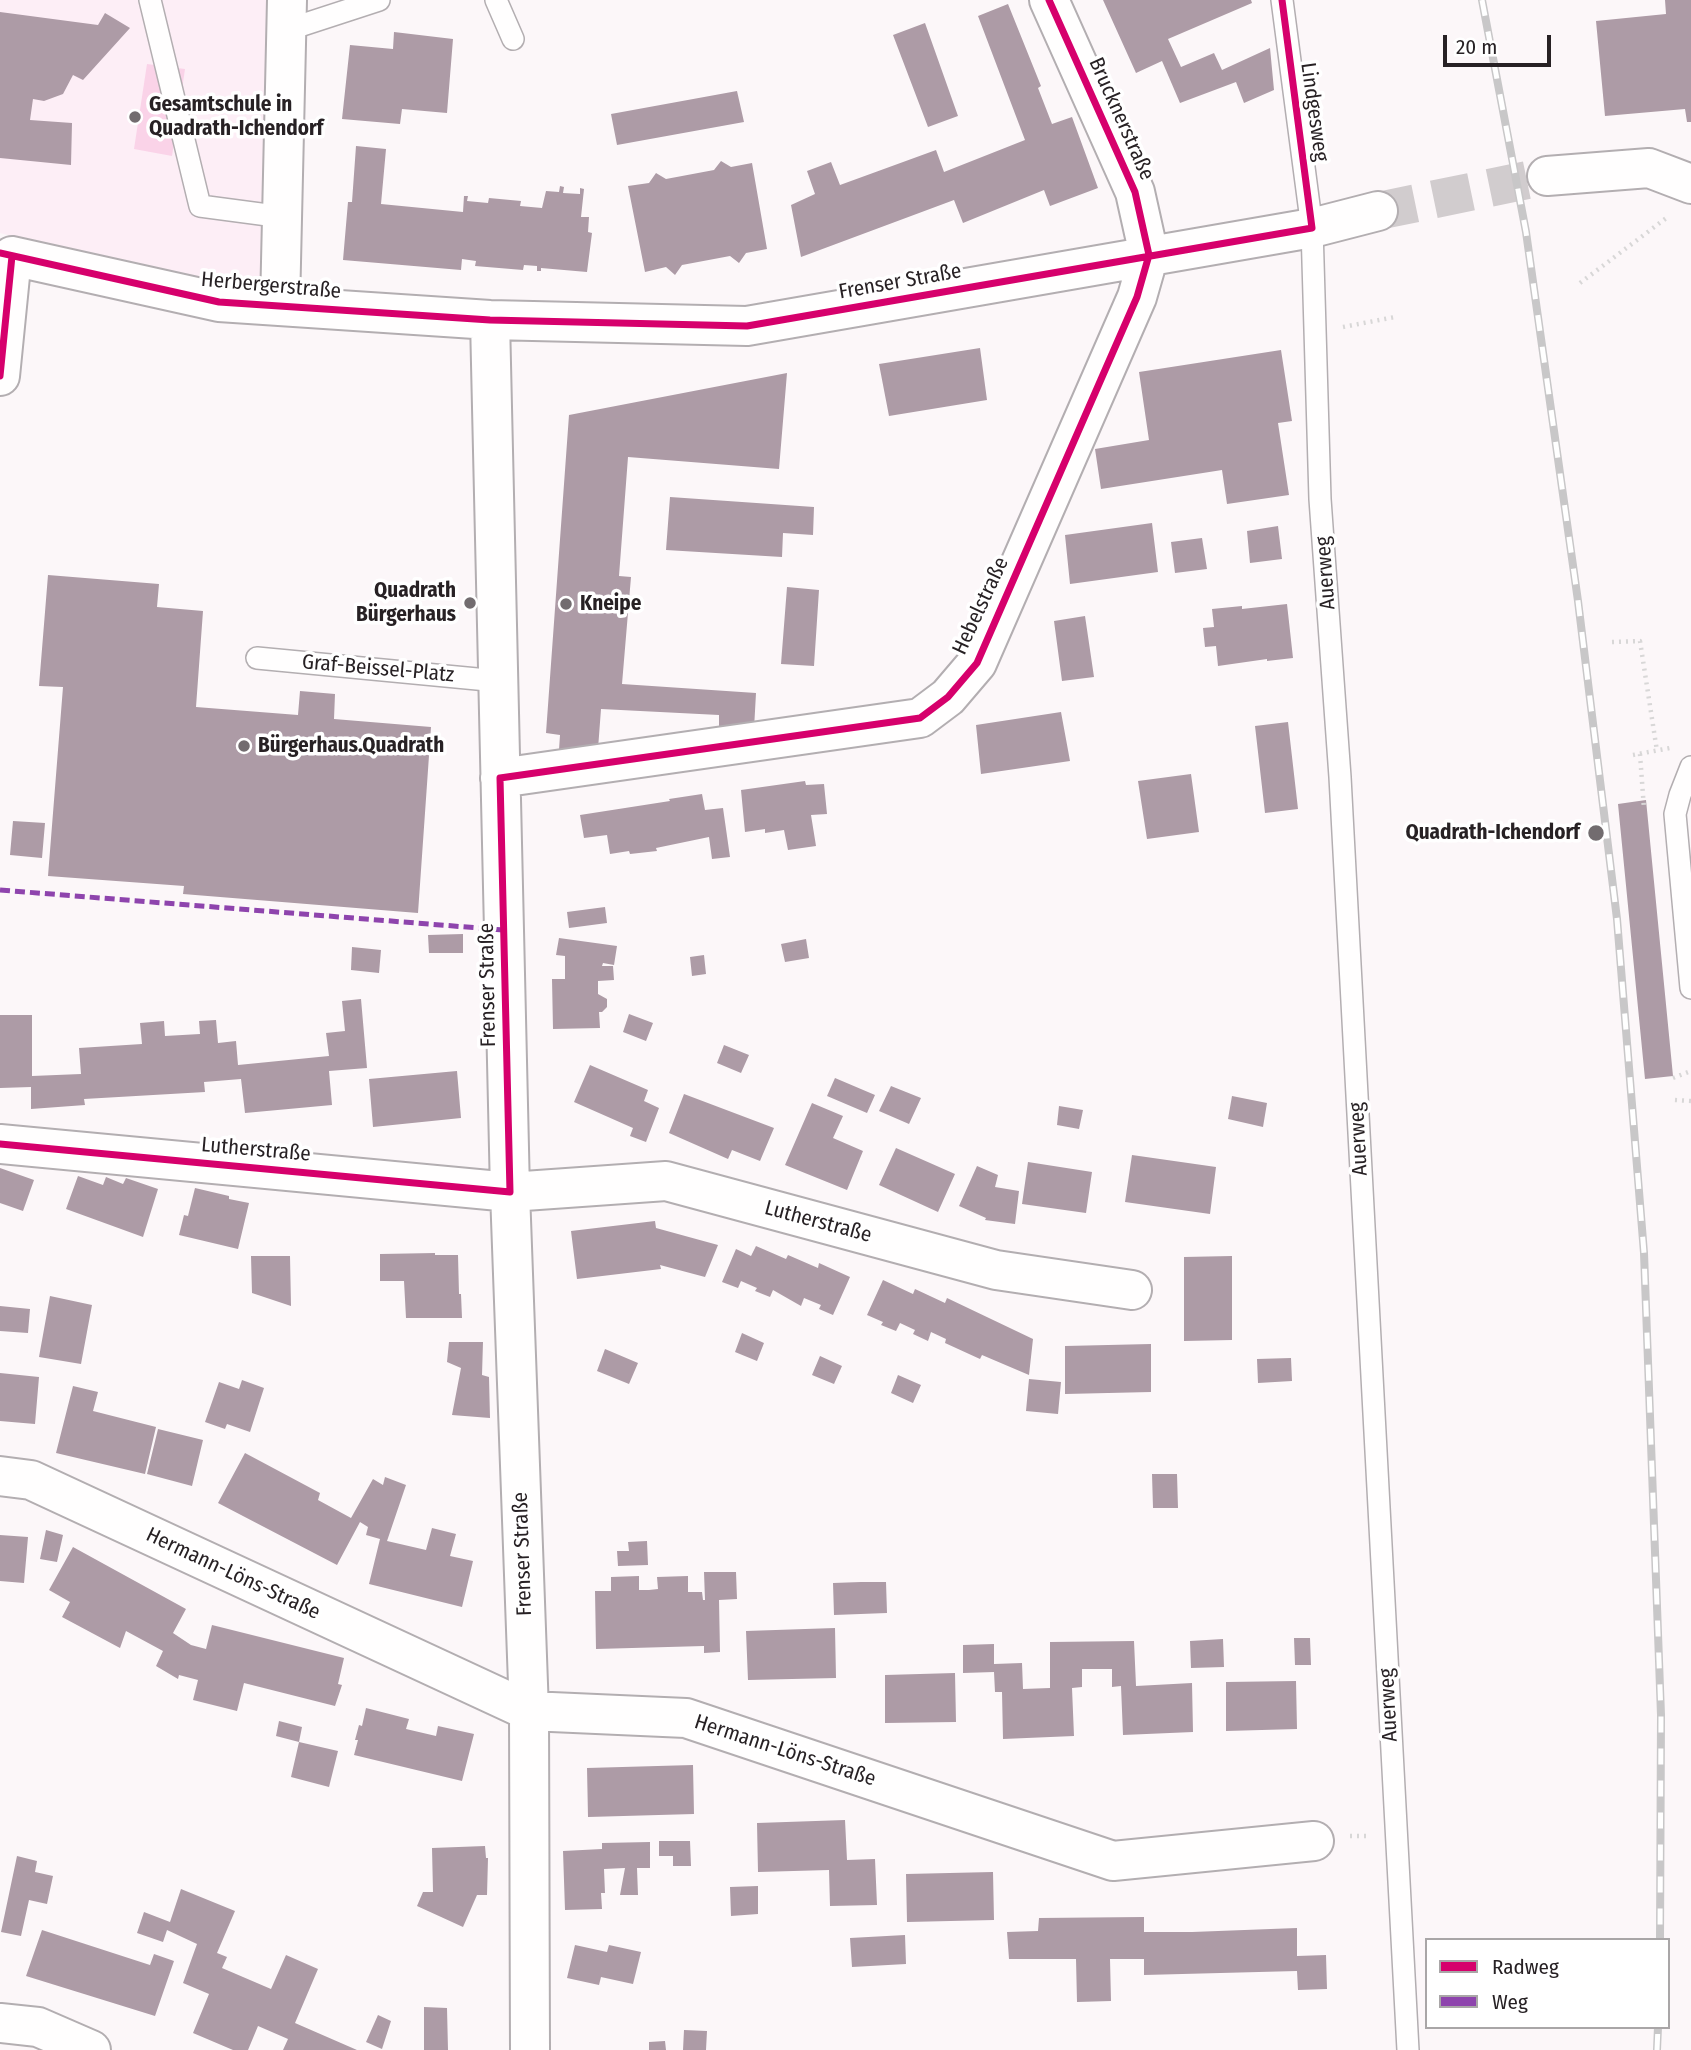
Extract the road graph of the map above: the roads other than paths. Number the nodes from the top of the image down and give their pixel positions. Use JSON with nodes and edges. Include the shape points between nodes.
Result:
{"nodes":[{"id":1,"x":150,"y":0,"type":"edge"},
{"id":2,"x":379,"y":0,"type":"edge"},
{"id":3,"x":496,"y":0,"type":"edge"},
{"id":4,"x":1049,"y":0,"type":"edge"},
{"id":5,"x":1282,"y":0,"type":"edge"},
{"id":6,"x":287,"y":15,"type":"edge"},
{"id":7,"x":513,"y":39,"type":"dead end"},
{"id":8,"x":1547,"y":176,"type":"tunnel mouth"},
{"id":9,"x":1691,"y":184,"type":"edge"},
{"id":10,"x":1378,"y":211,"type":"tunnel mouth"},
{"id":11,"x":282,"y":216,"type":"junction"},
{"id":12,"x":1312,"y":228,"type":"junction"},
{"id":13,"x":1149,"y":256,"type":"junction"},
{"id":14,"x":280,"y":306,"type":"junction"},
{"id":15,"x":490,"y":320,"type":"junction"},
{"id":16,"x":0,"y":376,"type":"edge"},
{"id":17,"x":257,"y":658,"type":"dead end"},
{"id":18,"x":498,"y":681,"type":"junction"},
{"id":19,"x":1691,"y":767,"type":"edge"},
{"id":20,"x":500,"y":778,"type":"junction"},
{"id":21,"x":1691,"y":988,"type":"edge"},
{"id":22,"x":0,"y":1144,"type":"edge"},
{"id":23,"x":510,"y":1192,"type":"junction"},
{"id":24,"x":1132,"y":1290,"type":"dead end"},
{"id":25,"x":0,"y":1476,"type":"edge"},
{"id":26,"x":529,"y":1711,"type":"junction"},
{"id":27,"x":1314,"y":1841,"type":"road end"},
{"id":28,"x":0,"y":2023,"type":"edge"},
{"id":29,"x":91,"y":2050,"type":"edge"},
{"id":30,"x":530,"y":2050,"type":"edge"},
{"id":31,"x":1408,"y":2050,"type":"edge"}],
"edges":[{"from":1,"to":11,"type":"lane","via":[[200,206]]},
{"from":2,"to":6,"type":"lane"},
{"from":3,"to":7,"type":"lane"},
{"from":4,"to":13,"type":"street","name":"Brucknerstraße","via":[[1135,192]]},
{"from":5,"to":12,"type":"lane","name":"Lindgesweg"},
{"from":6,"to":11,"type":"street"},
{"from":8,"to":9,"type":"street","via":[[1648,168]]},
{"from":10,"to":12,"type":"street","name":"Frenser Straße"},
{"from":11,"to":14,"type":"street"},
{"from":12,"to":13,"type":"street","name":"Frenser Straße"},
{"from":12,"to":31,"type":"lane","name":"Auerweg","via":[[1320,499],[1341,791]]},
{"from":13,"to":15,"type":"street","name":"Frenser Straße","via":[[747,326]]},
{"from":13,"to":20,"type":"street","name":"Hebelstraße","via":[[1137,297],[977,663],[948,697],[920,719]]},
{"from":14,"to":15,"type":"street","name":"Herbergerstraße"},
{"from":14,"to":16,"type":"street","name":"Herbergerstraße","via":[[219,302],[12,256]]},
{"from":15,"to":18,"type":"street","name":"Frenser Straße"},
{"from":17,"to":18,"type":"lane","name":"Graf-Beissel-Platz"},
{"from":18,"to":20,"type":"street","name":"Frenser Straße"},
{"from":19,"to":21,"type":"lane","via":[[1675,814]]},
{"from":20,"to":23,"type":"street","name":"Frenser Straße"},
{"from":22,"to":23,"type":"street","name":"Lutherstraße"},
{"from":23,"to":24,"type":"street","name":"Lutherstraße","via":[[666,1181],[996,1270]]},
{"from":23,"to":26,"type":"street","name":"Frenser Straße"},
{"from":25,"to":26,"type":"street","name":"Hermann-Löns-Straße","via":[[31,1480]]},
{"from":26,"to":27,"type":"street","name":"Hermann-Löns-Straße","via":[[686,1718],[1113,1860]]},
{"from":26,"to":30,"type":"street","name":"Frenser Straße"},
{"from":28,"to":29,"type":"street","via":[[38,2027]]}]}
